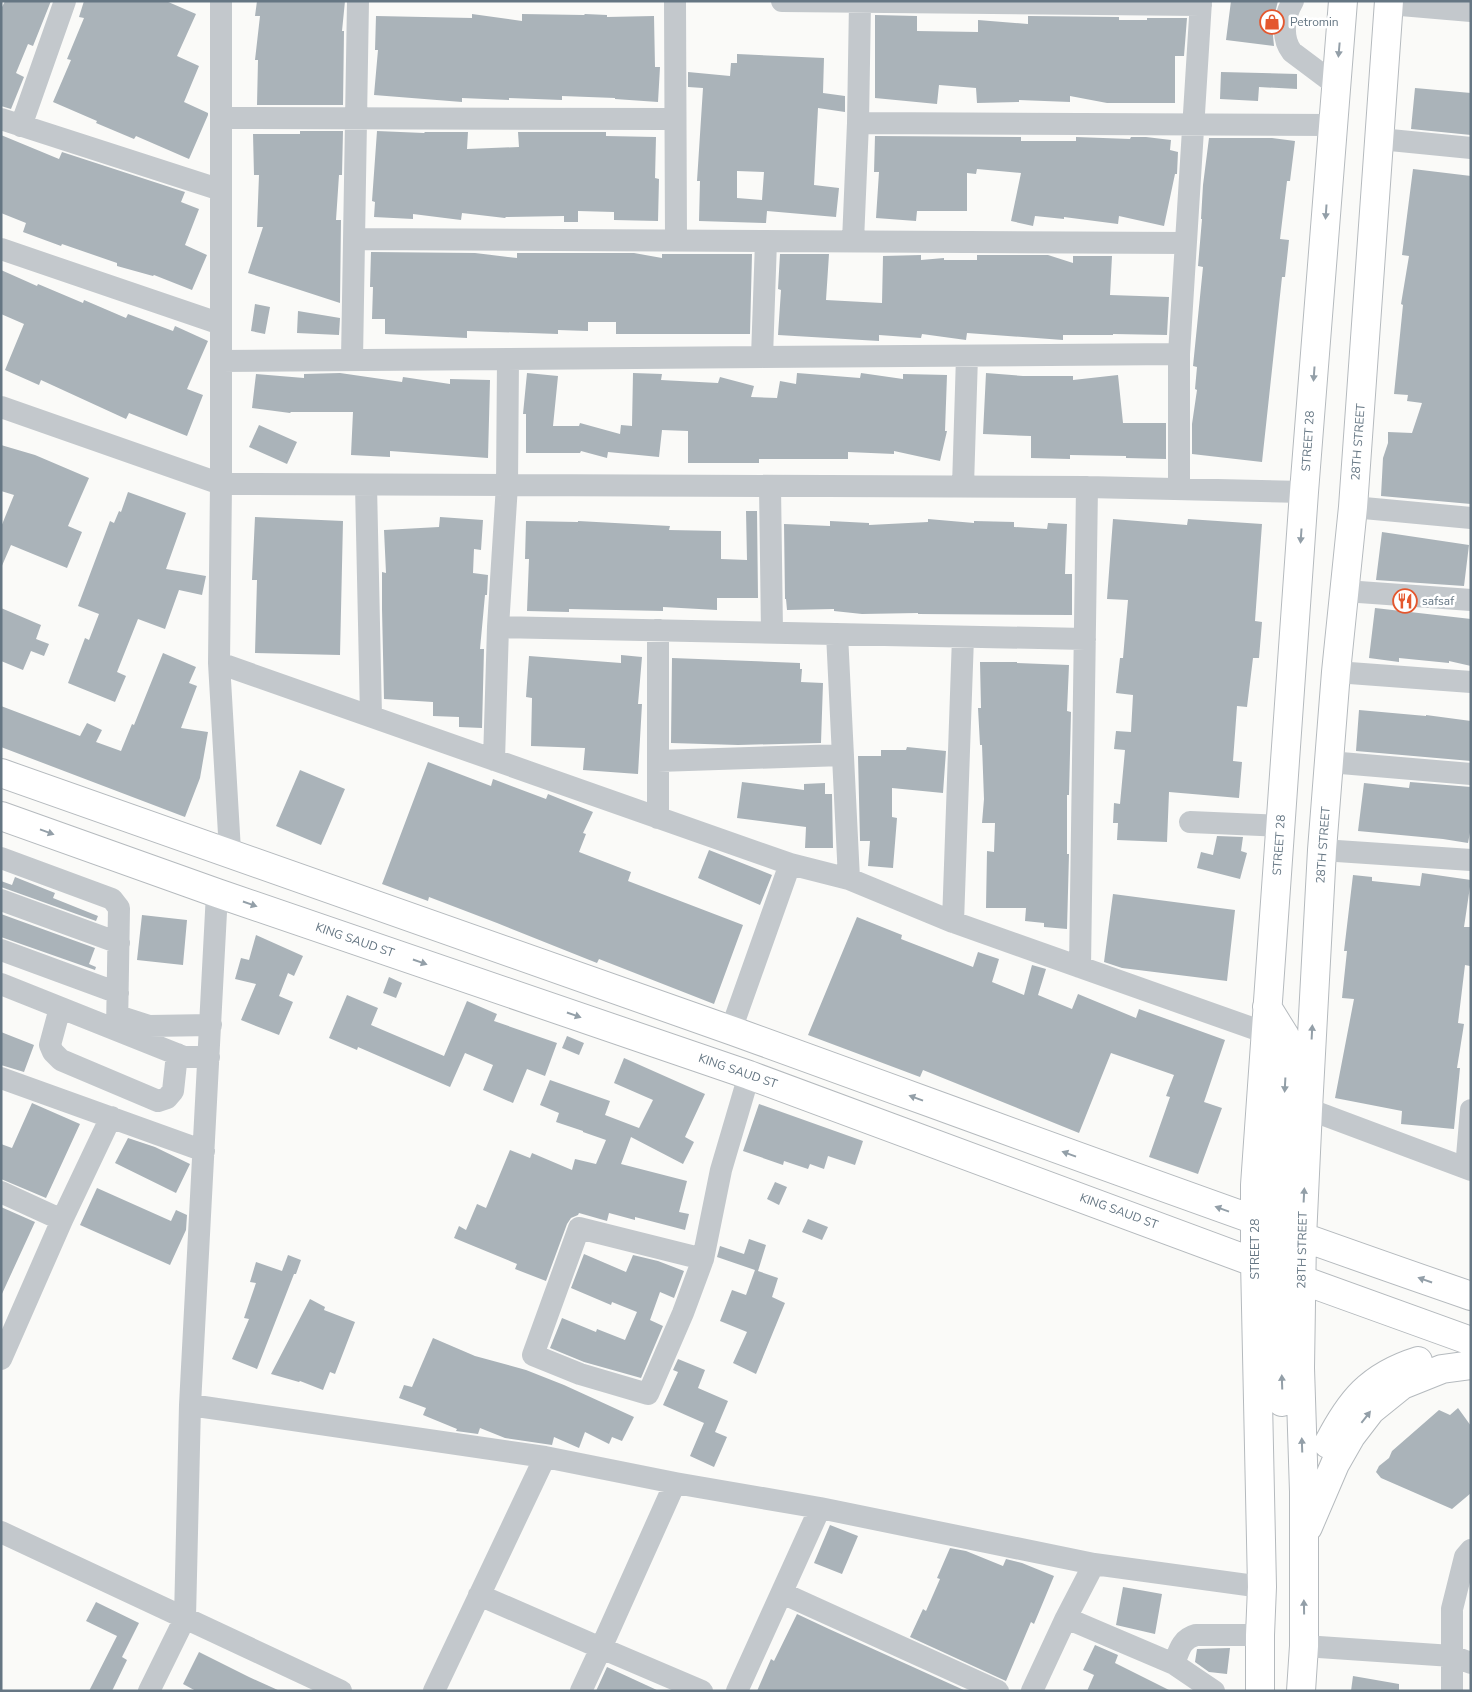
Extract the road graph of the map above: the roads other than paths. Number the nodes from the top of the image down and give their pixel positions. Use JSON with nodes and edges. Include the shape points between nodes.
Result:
{"nodes":[{"id":1,"x":65,"y":1,"type":"edge"},
{"id":2,"x":221,"y":1,"type":"edge"},
{"id":3,"x":358,"y":1,"type":"edge"},
{"id":4,"x":675,"y":1,"type":"edge"},
{"id":5,"x":782,"y":1,"type":"edge"},
{"id":6,"x":1292,"y":1,"type":"edge"},
{"id":7,"x":1343,"y":1,"type":"edge"},
{"id":8,"x":860,"y":2,"type":"edge"},
{"id":9,"x":1201,"y":3,"type":"edge"},
{"id":10,"x":1389,"y":3,"type":"edge"},
{"id":11,"x":1471,"y":11,"type":"edge"},
{"id":12,"x":1336,"y":85,"type":"junction"},
{"id":13,"x":221,"y":118,"type":"junction"},
{"id":14,"x":356,"y":118,"type":"junction"},
{"id":15,"x":675,"y":119,"type":"junction"},
{"id":16,"x":858,"y":122,"type":"junction"},
{"id":17,"x":11,"y":123,"type":"edge"},
{"id":18,"x":1194,"y":124,"type":"junction"},
{"id":19,"x":1333,"y":125,"type":"junction"},
{"id":20,"x":1380,"y":138,"type":"junction"},
{"id":21,"x":1471,"y":148,"type":"edge"},
{"id":22,"x":221,"y":190,"type":"junction"},
{"id":23,"x":354,"y":239,"type":"junction"},
{"id":24,"x":676,"y":240,"type":"junction"},
{"id":25,"x":766,"y":241,"type":"junction"},
{"id":26,"x":853,"y":241,"type":"junction"},
{"id":27,"x":1185,"y":243,"type":"junction"},
{"id":28,"x":1,"y":249,"type":"edge"},
{"id":29,"x":221,"y":324,"type":"junction"},
{"id":30,"x":1179,"y":354,"type":"junction"},
{"id":31,"x":966,"y":356,"type":"junction"},
{"id":32,"x":762,"y":357,"type":"junction"},
{"id":33,"x":508,"y":359,"type":"junction"},
{"id":34,"x":352,"y":360,"type":"junction"},
{"id":35,"x":221,"y":361,"type":"junction"},
{"id":36,"x":1,"y":407,"type":"edge"},
{"id":37,"x":221,"y":484,"type":"junction"},
{"id":38,"x":366,"y":484,"type":"junction"},
{"id":39,"x":508,"y":485,"type":"junction"},
{"id":40,"x":770,"y":486,"type":"junction"},
{"id":41,"x":963,"y":486,"type":"junction"},
{"id":42,"x":1087,"y":486,"type":"junction"},
{"id":43,"x":1179,"y":488,"type":"junction"},
{"id":44,"x":1304,"y":492,"type":"junction"},
{"id":45,"x":1353,"y":507,"type":"junction"},
{"id":46,"x":1471,"y":518,"type":"edge"},
{"id":47,"x":1345,"y":592,"type":"junction"},
{"id":48,"x":1471,"y":600,"type":"edge"},
{"id":49,"x":498,"y":627,"type":"junction"},
{"id":50,"x":658,"y":630,"type":"junction"},
{"id":51,"x":772,"y":632,"type":"junction"},
{"id":52,"x":837,"y":634,"type":"junction"},
{"id":53,"x":963,"y":636,"type":"junction"},
{"id":54,"x":1085,"y":639,"type":"junction"},
{"id":55,"x":219,"y":663,"type":"junction"},
{"id":56,"x":1336,"y":672,"type":"junction"},
{"id":57,"x":1471,"y":682,"type":"edge"},
{"id":58,"x":371,"y":716,"type":"junction"},
{"id":59,"x":843,"y":755,"type":"junction"},
{"id":60,"x":494,"y":760,"type":"junction"},
{"id":61,"x":658,"y":762,"type":"junction"},
{"id":62,"x":1329,"y":762,"type":"junction"},
{"id":63,"x":1,"y":773,"type":"edge"},
{"id":64,"x":1471,"y":774,"type":"edge"},
{"id":65,"x":1,"y":816,"type":"edge"},
{"id":66,"x":658,"y":818,"type":"junction"},
{"id":67,"x":1190,"y":822,"type":"dead end"},
{"id":68,"x":1281,"y":826,"type":"junction"},
{"id":69,"x":1322,"y":850,"type":"junction"},
{"id":70,"x":230,"y":851,"type":"junction"},
{"id":71,"x":1,"y":858,"type":"edge"},
{"id":72,"x":1471,"y":860,"type":"edge"},
{"id":73,"x":790,"y":864,"type":"junction"},
{"id":74,"x":849,"y":879,"type":"junction"},
{"id":75,"x":217,"y":893,"type":"junction"},
{"id":76,"x":1,"y":900,"type":"edge"},
{"id":77,"x":953,"y":922,"type":"junction"},
{"id":78,"x":118,"y":943,"type":"junction"},
{"id":79,"x":1,"y":950,"type":"edge"},
{"id":80,"x":1080,"y":967,"type":"junction"},
{"id":81,"x":1,"y":984,"type":"edge"},
{"id":82,"x":118,"y":993,"type":"junction"},
{"id":83,"x":60,"y":1008,"type":"junction"},
{"id":84,"x":1266,"y":1020,"type":"junction"},
{"id":85,"x":117,"y":1023,"type":"junction"},
{"id":86,"x":211,"y":1024,"type":"junction"},
{"id":87,"x":731,"y":1030,"type":"junction"},
{"id":88,"x":177,"y":1054,"type":"junction"},
{"id":89,"x":209,"y":1057,"type":"junction"},
{"id":90,"x":749,"y":1075,"type":"junction"},
{"id":91,"x":1,"y":1078,"type":"edge"},
{"id":92,"x":1308,"y":1109,"type":"junction"},
{"id":93,"x":1471,"y":1110,"type":"edge"},
{"id":94,"x":110,"y":1117,"type":"junction"},
{"id":95,"x":204,"y":1150,"type":"junction"},
{"id":96,"x":1468,"y":1169,"type":"edge"},
{"id":97,"x":1,"y":1192,"type":"edge"},
{"id":98,"x":62,"y":1220,"type":"junction"},
{"id":99,"x":1278,"y":1229,"type":"junction"},
{"id":100,"x":703,"y":1259,"type":"junction"},
{"id":101,"x":1278,"y":1270,"type":"junction"},
{"id":102,"x":1471,"y":1296,"type":"edge"},
{"id":103,"x":1471,"y":1340,"type":"edge"},
{"id":104,"x":4,"y":1346,"type":"edge"},
{"id":105,"x":1471,"y":1346,"type":"edge"},
{"id":106,"x":1471,"y":1365,"type":"edge"},
{"id":107,"x":190,"y":1405,"type":"junction"},
{"id":108,"x":545,"y":1457,"type":"junction"},
{"id":109,"x":675,"y":1483,"type":"junction"},
{"id":110,"x":1304,"y":1492,"type":"junction"},
{"id":111,"x":820,"y":1508,"type":"junction"},
{"id":112,"x":1,"y":1532,"type":"edge"},
{"id":113,"x":1303,"y":1544,"type":"junction"},
{"id":114,"x":1471,"y":1550,"type":"edge"},
{"id":115,"x":1094,"y":1564,"type":"junction"},
{"id":116,"x":1262,"y":1587,"type":"junction"},
{"id":117,"x":782,"y":1593,"type":"junction"},
{"id":118,"x":479,"y":1595,"type":"junction"},
{"id":119,"x":185,"y":1618,"type":"junction"},
{"id":120,"x":1066,"y":1618,"type":"junction"},
{"id":121,"x":1260,"y":1635,"type":"junction"},
{"id":122,"x":1304,"y":1646,"type":"junction"},
{"id":123,"x":601,"y":1648,"type":"junction"},
{"id":124,"x":1461,"y":1660,"type":"edge"},
{"id":125,"x":1174,"y":1664,"type":"junction"},
{"id":126,"x":149,"y":1691,"type":"edge"},
{"id":127,"x":342,"y":1691,"type":"edge"},
{"id":128,"x":434,"y":1691,"type":"edge"},
{"id":129,"x":581,"y":1691,"type":"edge"},
{"id":130,"x":702,"y":1691,"type":"edge"},
{"id":131,"x":737,"y":1691,"type":"edge"},
{"id":132,"x":998,"y":1691,"type":"edge"},
{"id":133,"x":1032,"y":1691,"type":"edge"},
{"id":134,"x":1214,"y":1691,"type":"edge"},
{"id":135,"x":1260,"y":1691,"type":"edge"},
{"id":136,"x":1301,"y":1691,"type":"edge"},
{"id":137,"x":1452,"y":1691,"type":"edge"}],
"edges":[{"from":1,"to":17,"type":"street"},
{"from":2,"to":13,"type":"street"},
{"from":3,"to":14,"type":"street"},
{"from":4,"to":15,"type":"street"},
{"from":5,"to":8,"type":"street"},
{"from":6,"to":12,"type":"street","via":[[1284,38],[1286,45]]},
{"from":7,"to":12,"type":"main road","name":"STREET 28","one_way":true},
{"from":8,"to":9,"type":"street"},
{"from":8,"to":16,"type":"street"},
{"from":9,"to":18,"type":"street"},
{"from":10,"to":11,"type":"street"},
{"from":10,"to":20,"type":"main road","name":"28TH STREET"},
{"from":12,"to":19,"type":"main road","name":"STREET 28"},
{"from":13,"to":14,"type":"street"},
{"from":13,"to":22,"type":"street"},
{"from":14,"to":15,"type":"street"},
{"from":14,"to":23,"type":"street"},
{"from":15,"to":24,"type":"street"},
{"from":16,"to":18,"type":"street"},
{"from":16,"to":26,"type":"street"},
{"from":17,"to":22,"type":"street"},
{"from":18,"to":19,"type":"street"},
{"from":18,"to":27,"type":"street"},
{"from":19,"to":44,"type":"main road","name":"STREET 28","one_way":true},
{"from":20,"to":21,"type":"street"},
{"from":20,"to":45,"type":"main road","name":"28TH STREET"},
{"from":22,"to":29,"type":"street"},
{"from":23,"to":24,"type":"street"},
{"from":23,"to":34,"type":"street"},
{"from":24,"to":25,"type":"street"},
{"from":25,"to":26,"type":"street"},
{"from":25,"to":32,"type":"street"},
{"from":26,"to":27,"type":"street"},
{"from":27,"to":30,"type":"street"},
{"from":28,"to":29,"type":"street"},
{"from":29,"to":35,"type":"street"},
{"from":30,"to":31,"type":"street"},
{"from":30,"to":43,"type":"street"},
{"from":31,"to":32,"type":"street"},
{"from":31,"to":41,"type":"street"},
{"from":32,"to":33,"type":"street"},
{"from":33,"to":34,"type":"street"},
{"from":33,"to":39,"type":"street"},
{"from":34,"to":35,"type":"street"},
{"from":35,"to":37,"type":"street"},
{"from":36,"to":37,"type":"street"},
{"from":37,"to":38,"type":"street"},
{"from":37,"to":55,"type":"street"},
{"from":38,"to":39,"type":"street"},
{"from":38,"to":58,"type":"street"},
{"from":39,"to":40,"type":"street"},
{"from":39,"to":49,"type":"street"},
{"from":40,"to":41,"type":"street"},
{"from":40,"to":51,"type":"street"},
{"from":41,"to":42,"type":"street"},
{"from":42,"to":43,"type":"street"},
{"from":42,"to":54,"type":"street"},
{"from":43,"to":44,"type":"street"},
{"from":44,"to":68,"type":"main road","name":"STREET 28","one_way":true},
{"from":45,"to":46,"type":"street"},
{"from":45,"to":47,"type":"main road","name":"28TH STREET"},
{"from":47,"to":48,"type":"street"},
{"from":47,"to":56,"type":"main road","name":"28TH STREET"},
{"from":49,"to":50,"type":"street"},
{"from":49,"to":60,"type":"street"},
{"from":50,"to":51,"type":"street"},
{"from":50,"to":61,"type":"street"},
{"from":51,"to":52,"type":"street"},
{"from":52,"to":53,"type":"street"},
{"from":52,"to":59,"type":"street"},
{"from":53,"to":54,"type":"street"},
{"from":53,"to":77,"type":"street"},
{"from":54,"to":80,"type":"street"},
{"from":55,"to":58,"type":"street"},
{"from":55,"to":70,"type":"street"},
{"from":56,"to":57,"type":"street"},
{"from":56,"to":62,"type":"main road","name":"28TH STREET"},
{"from":58,"to":60,"type":"street"},
{"from":59,"to":61,"type":"street"},
{"from":59,"to":74,"type":"street"},
{"from":60,"to":66,"type":"street"},
{"from":61,"to":66,"type":"street"},
{"from":62,"to":64,"type":"street"},
{"from":62,"to":69,"type":"main road","name":"28TH STREET"},
{"from":63,"to":70,"type":"main road"},
{"from":65,"to":75,"type":"main road","name":"KING SAUD ST","one_way":true},
{"from":66,"to":73,"type":"street"},
{"from":67,"to":68,"type":"street"},
{"from":68,"to":84,"type":"main road","name":"STREET 28"},
{"from":69,"to":72,"type":"street"},
{"from":92,"to":69,"type":"main road","name":"28TH STREET","one_way":true},
{"from":70,"to":87,"type":"main road"},
{"from":71,"to":78,"type":"street","via":[[112,899],[119,908]]},
{"from":73,"to":74,"type":"street"},
{"from":73,"to":87,"type":"street"},
{"from":74,"to":77,"type":"street"},
{"from":75,"to":86,"type":"street"},
{"from":75,"to":90,"type":"main road","name":"KING SAUD ST","one_way":true},
{"from":76,"to":78,"type":"street"},
{"from":77,"to":80,"type":"street"},
{"from":78,"to":82,"type":"street"},
{"from":79,"to":82,"type":"street"},
{"from":80,"to":84,"type":"street"},
{"from":81,"to":83,"type":"street"},
{"from":82,"to":85,"type":"street"},
{"from":83,"to":85,"type":"street"},
{"from":83,"to":88,"type":"street","via":[[50,1045],[61,1060],[158,1101],[173,1091]]},
{"from":84,"to":99,"type":"main road","one_way":true,"via":[[1285,1036],[1287,1056]]},
{"from":85,"to":86,"type":"street","via":[[149,1026]]},
{"from":85,"to":88,"type":"street"},
{"from":86,"to":89,"type":"street"},
{"from":99,"to":87,"type":"main road","one_way":true},
{"from":88,"to":89,"type":"street"},
{"from":89,"to":95,"type":"street"},
{"from":90,"to":100,"type":"street","via":[[721,1170]]},
{"from":90,"to":101,"type":"main road","name":"KING SAUD ST"},
{"from":91,"to":94,"type":"street"},
{"from":92,"to":96,"type":"street"},
{"from":99,"to":92,"type":"main road","name":"28TH STREET","one_way":true},
{"from":93,"to":96,"type":"street"},
{"from":94,"to":95,"type":"street"},
{"from":94,"to":98,"type":"street"},
{"from":95,"to":107,"type":"street"},
{"from":97,"to":98,"type":"street"},
{"from":98,"to":104,"type":"street"},
{"from":99,"to":101,"type":"main road","name":"28TH STREET"},
{"from":99,"to":101,"type":"main road","name":"STREET 28"},
{"from":102,"to":99,"type":"main road","one_way":true},
{"from":100,"to":100,"type":"street","via":[[580,1228],[533,1355],[580,1374],[648,1394]]},
{"from":101,"to":103,"type":"main road","name":"KING SAUD ST"},
{"from":110,"to":101,"type":"main road","name":"28TH STREET","one_way":true,"via":[[1300,1368]]},
{"from":113,"to":101,"type":"main road","one_way":true,"via":[[1289,1524],[1286,1497]]},
{"from":101,"to":116,"type":"main road","name":"STREET 28"},
{"from":105,"to":110,"type":"main road","via":[[1406,1365],[1382,1376],[1363,1392],[1341,1419]]},
{"from":113,"to":106,"type":"main road","one_way":true,"via":[[1335,1464],[1371,1410],[1402,1385],[1442,1369]]},
{"from":107,"to":108,"type":"street"},
{"from":107,"to":119,"type":"street"},
{"from":108,"to":109,"type":"street"},
{"from":108,"to":118,"type":"street"},
{"from":109,"to":111,"type":"street"},
{"from":109,"to":123,"type":"street"},
{"from":110,"to":113,"type":"main road","name":"28TH STREET"},
{"from":111,"to":115,"type":"street"},
{"from":111,"to":117,"type":"street"},
{"from":112,"to":119,"type":"street"},
{"from":122,"to":113,"type":"main road","name":"28TH STREET","one_way":true},
{"from":114,"to":124,"type":"street","via":[[1465,1557],[1452,1609]]},
{"from":115,"to":116,"type":"street"},
{"from":115,"to":120,"type":"street"},
{"from":116,"to":121,"type":"main road","name":"STREET 28"},
{"from":117,"to":131,"type":"street"},
{"from":117,"to":132,"type":"street"},
{"from":118,"to":123,"type":"street"},
{"from":118,"to":128,"type":"street"},
{"from":119,"to":126,"type":"street"},
{"from":119,"to":127,"type":"street"},
{"from":120,"to":125,"type":"street"},
{"from":120,"to":133,"type":"street"},
{"from":121,"to":125,"type":"street","via":[[1188,1637]]},
{"from":121,"to":135,"type":"main road","name":"STREET 28"},
{"from":122,"to":124,"type":"street"},
{"from":122,"to":136,"type":"main road","name":"28TH STREET"},
{"from":123,"to":129,"type":"street"},
{"from":123,"to":130,"type":"street"},
{"from":124,"to":137,"type":"street"},
{"from":125,"to":134,"type":"street"}]}
